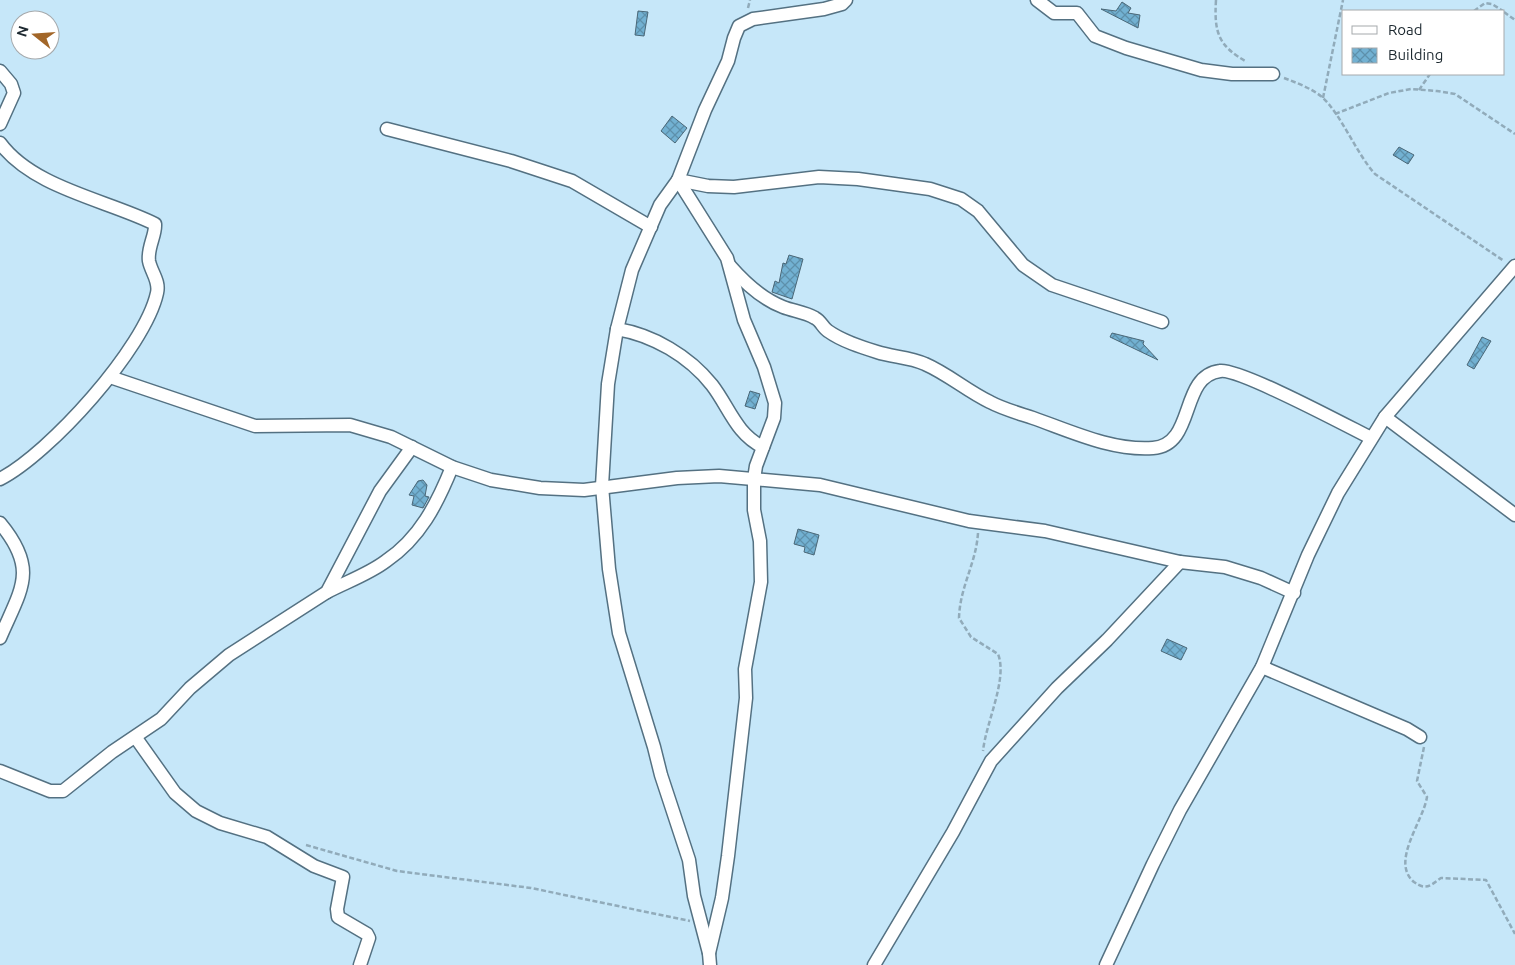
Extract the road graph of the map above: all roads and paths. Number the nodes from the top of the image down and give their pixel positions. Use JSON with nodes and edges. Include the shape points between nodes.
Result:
{"nodes":[{"id":1,"x":846,"y":0,"type":"edge"},
{"id":2,"x":1037,"y":0,"type":"edge"},
{"id":3,"x":1216,"y":0,"type":"edge"},
{"id":4,"x":1343,"y":0,"type":"edge"},
{"id":5,"x":1475,"y":10,"type":"edge"},
{"id":6,"x":1500,"y":10,"type":"edge"},
{"id":7,"x":1250,"y":64,"type":"dead end"},
{"id":8,"x":0,"y":72,"type":"edge"},
{"id":9,"x":1273,"y":74,"type":"joint"},
{"id":10,"x":1429,"y":75,"type":"edge"},
{"id":11,"x":1419,"y":90,"type":"junction"},
{"id":12,"x":1323,"y":98,"type":"junction"},
{"id":13,"x":1335,"y":114,"type":"junction"},
{"id":14,"x":0,"y":124,"type":"edge"},
{"id":15,"x":387,"y":129,"type":"dead end"},
{"id":16,"x":1515,"y":134,"type":"edge"},
{"id":17,"x":0,"y":143,"type":"edge"},
{"id":18,"x":678,"y":180,"type":"junction"},
{"id":19,"x":651,"y":227,"type":"junction"},
{"id":20,"x":729,"y":265,"type":"junction"},
{"id":21,"x":1514,"y":267,"type":"edge"},
{"id":22,"x":1162,"y":322,"type":"dead end"},
{"id":23,"x":617,"y":329,"type":"junction"},
{"id":24,"x":110,"y":377,"type":"junction"},
{"id":25,"x":1385,"y":417,"type":"junction"},
{"id":26,"x":1372,"y":438,"type":"junction"},
{"id":27,"x":412,"y":447,"type":"junction"},
{"id":28,"x":763,"y":447,"type":"junction"},
{"id":29,"x":452,"y":467,"type":"junction"},
{"id":30,"x":0,"y":479,"type":"edge"},
{"id":31,"x":754,"y":479,"type":"junction"},
{"id":32,"x":602,"y":486,"type":"junction"},
{"id":33,"x":1515,"y":516,"type":"edge"},
{"id":34,"x":978,"y":522,"type":"junction"},
{"id":35,"x":0,"y":523,"type":"edge"},
{"id":36,"x":1180,"y":562,"type":"junction"},
{"id":37,"x":327,"y":592,"type":"junction"},
{"id":38,"x":1294,"y":593,"type":"junction"},
{"id":39,"x":0,"y":638,"type":"edge"},
{"id":40,"x":1262,"y":667,"type":"junction"},
{"id":41,"x":1420,"y":737,"type":"joint"},
{"id":42,"x":136,"y":738,"type":"junction"},
{"id":43,"x":982,"y":754,"type":"dead end"},
{"id":44,"x":0,"y":771,"type":"edge"},
{"id":45,"x":299,"y":844,"type":"dead end"},
{"id":46,"x":701,"y":923,"type":"junction"},
{"id":47,"x":1515,"y":934,"type":"edge"},
{"id":48,"x":710,"y":959,"type":"edge"},
{"id":49,"x":360,"y":965,"type":"edge"},
{"id":50,"x":874,"y":965,"type":"edge"},
{"id":51,"x":1106,"y":965,"type":"edge"}],
"edges":[{"from":1,"to":18,"type":"street","via":[[824,9],[753,19],[740,26]]},
{"from":2,"to":9,"type":"street","via":[[1054,13],[1077,13],[1095,36],[1126,48],[1201,70]]},
{"from":3,"to":7,"type":"path","via":[[1217,34],[1222,44]]},
{"from":4,"to":12,"type":"path"},
{"from":5,"to":6,"type":"path","via":[[1485,3]]},
{"from":8,"to":14,"type":"street","via":[[14,92]]},
{"from":9,"to":12,"type":"path","via":[[1302,85]]},
{"from":10,"to":11,"type":"path"},
{"from":11,"to":13,"type":"path","via":[[1389,93]]},
{"from":11,"to":16,"type":"path","via":[[1455,94]]},
{"from":12,"to":13,"type":"path"},
{"from":13,"to":21,"type":"path","via":[[1375,174]]},
{"from":15,"to":19,"type":"street","via":[[511,161],[572,181]]},
{"from":17,"to":24,"type":"street","via":[[8,153],[40,175],[156,225],[149,258],[158,292],[142,330]]},
{"from":18,"to":19,"type":"street","via":[[660,205]]},
{"from":18,"to":20,"type":"street","via":[[723,250]]},
{"from":18,"to":22,"type":"street","via":[[734,187],[819,177],[930,189],[961,199],[978,211],[1023,264],[1052,285]]},
{"from":19,"to":23,"type":"street","via":[[632,270]]},
{"from":20,"to":26,"type":"street","via":[[762,296],[813,317],[828,331],[879,353],[923,363],[997,405],[1102,442],[1133,448],[1153,448],[1169,443],[1178,433],[1202,381],[1213,372],[1222,370],[1256,381]]},
{"from":20,"to":28,"type":"street","via":[[744,320],[775,396],[774,418]]},
{"from":21,"to":25,"type":"street"},
{"from":23,"to":28,"type":"street","via":[[652,338],[686,361],[712,386],[746,436]]},
{"from":23,"to":32,"type":"street","via":[[608,384]]},
{"from":24,"to":27,"type":"street","via":[[255,426],[350,425]]},
{"from":24,"to":30,"type":"street","via":[[36,453]]},
{"from":25,"to":26,"type":"street"},
{"from":25,"to":33,"type":"street"},
{"from":26,"to":38,"type":"street","via":[[1321,526]]},
{"from":27,"to":29,"type":"street"},
{"from":27,"to":37,"type":"street","via":[[380,491]]},
{"from":28,"to":31,"type":"street"},
{"from":29,"to":32,"type":"street","via":[[491,480],[540,488],[584,490]]},
{"from":29,"to":37,"type":"street","via":[[439,499],[425,523],[409,541],[386,562]]},
{"from":31,"to":32,"type":"street","via":[[702,476]]},
{"from":31,"to":34,"type":"street","via":[[820,485]]},
{"from":31,"to":48,"type":"street","via":[[762,582],[745,669],[746,698],[728,856]]},
{"from":32,"to":46,"type":"street","via":[[609,569],[619,633],[689,860]]},
{"from":34,"to":36,"type":"street","via":[[1064,534]]},
{"from":34,"to":43,"type":"path","via":[[976,553],[964,583],[959,618],[971,637],[998,654],[1002,676]]},
{"from":35,"to":39,"type":"street","via":[[16,545],[24,573],[20,592]]},
{"from":36,"to":38,"type":"street","via":[[1225,567]]},
{"from":36,"to":50,"type":"street","via":[[991,761]]},
{"from":37,"to":42,"type":"street","via":[[229,655]]},
{"from":38,"to":40,"type":"street"},
{"from":40,"to":41,"type":"street"},
{"from":40,"to":51,"type":"street","via":[[1180,810]]},
{"from":41,"to":47,"type":"path","via":[[1425,748],[1417,781],[1426,797],[1405,856],[1407,874],[1426,888],[1441,878],[1486,880]]},
{"from":42,"to":44,"type":"street","via":[[112,752],[60,793]]},
{"from":42,"to":49,"type":"street","via":[[175,793],[196,812],[267,837],[304,860],[342,877],[338,917],[369,938]]},
{"from":45,"to":46,"type":"path","via":[[397,871],[531,888]]},
{"from":46,"to":48,"type":"street"}]}
